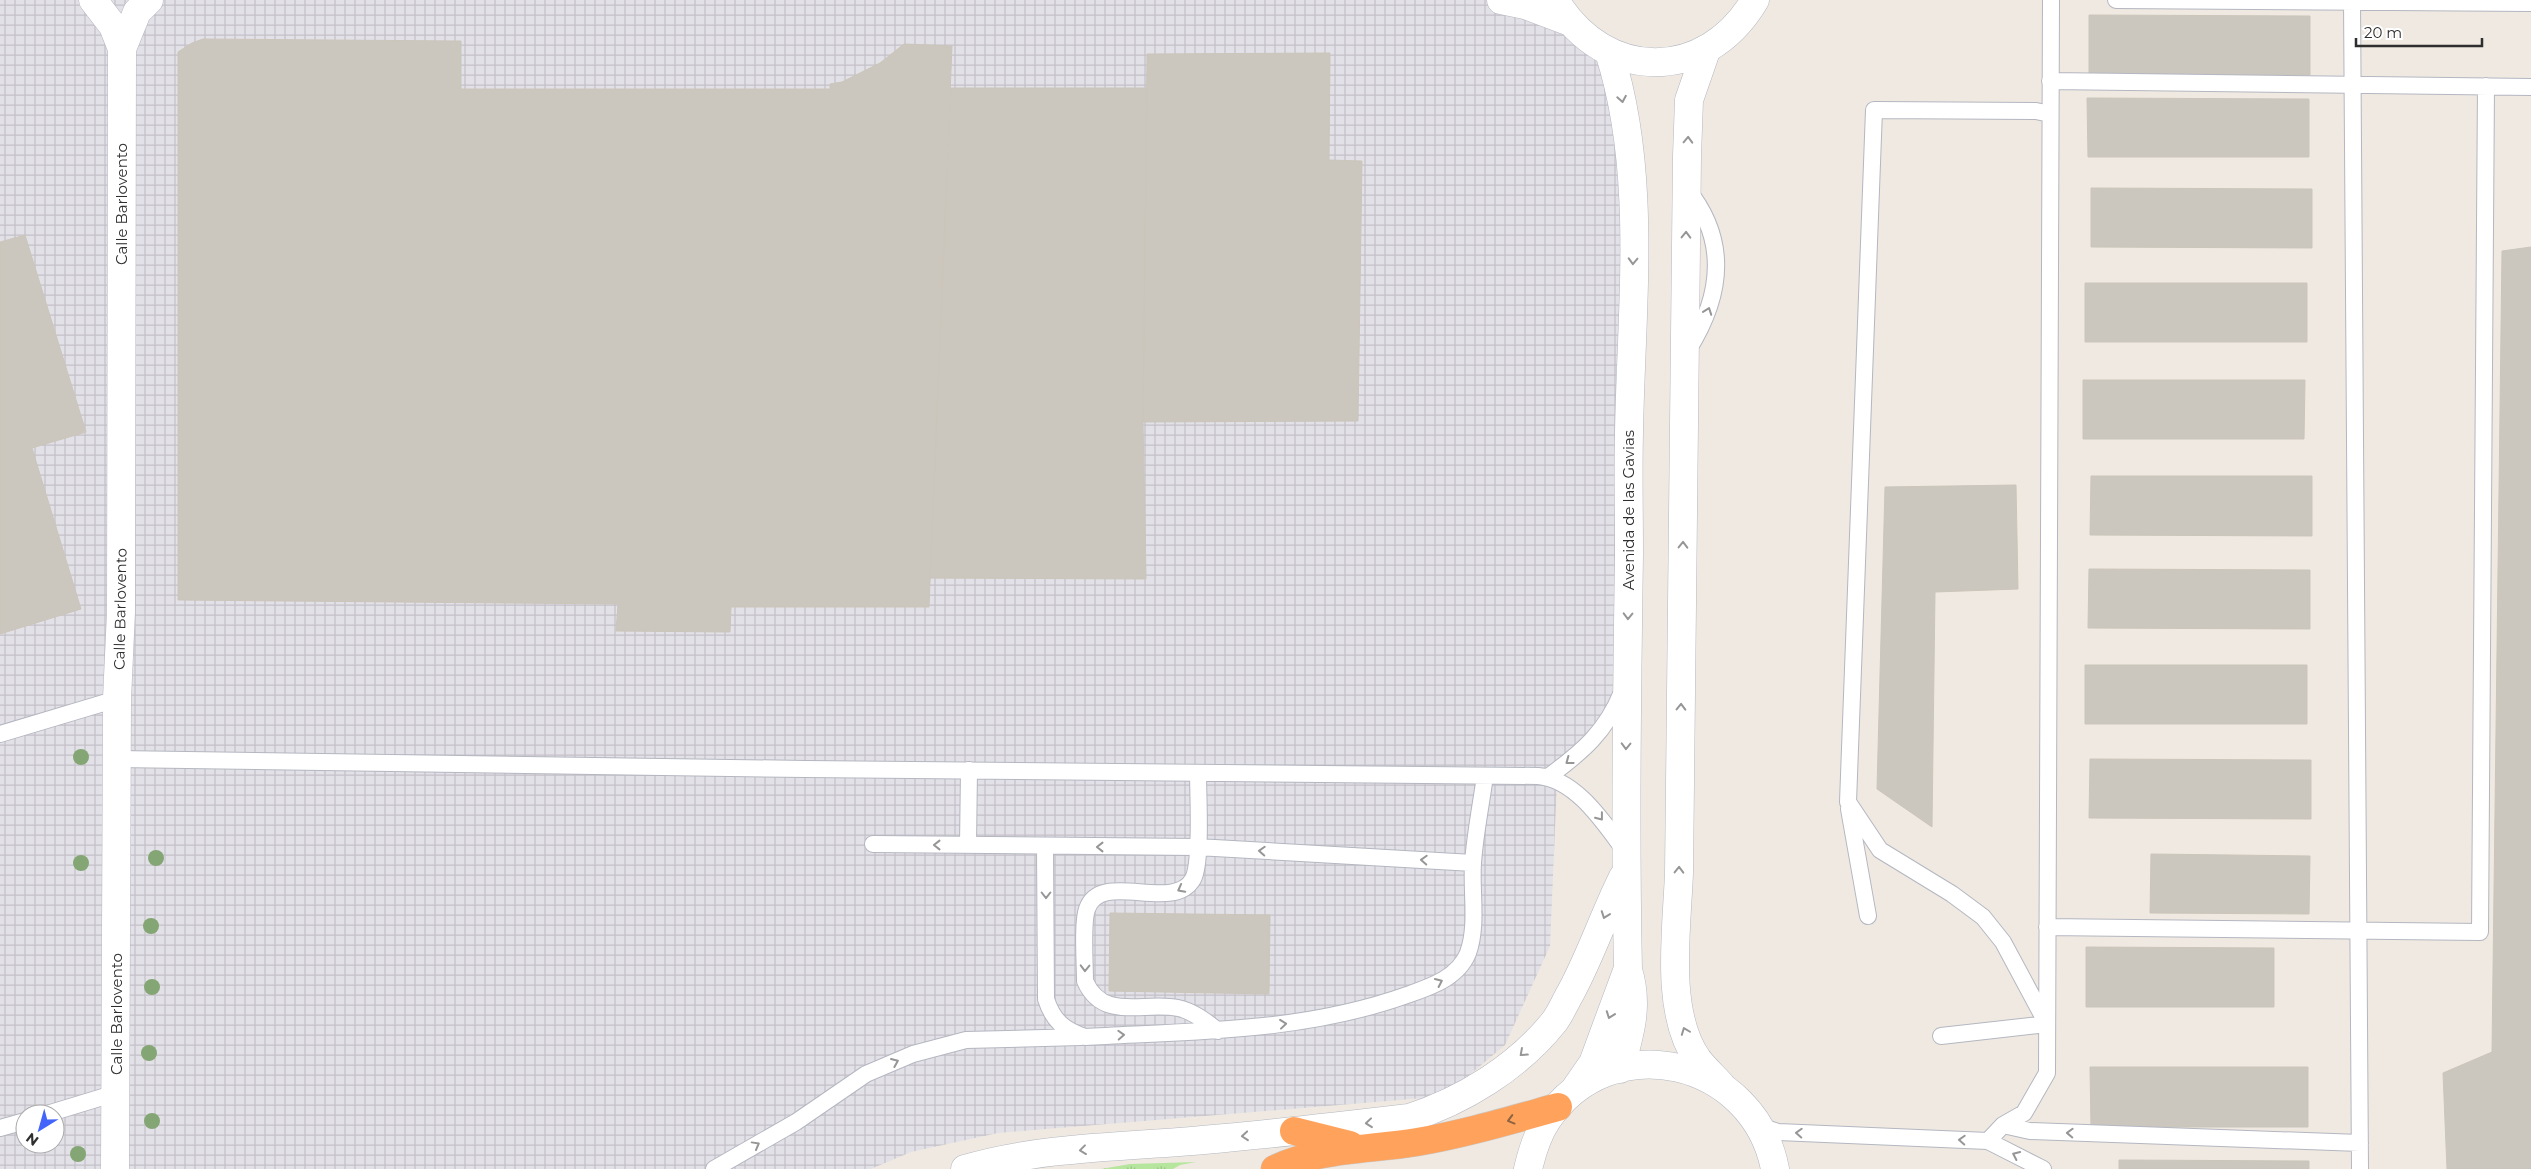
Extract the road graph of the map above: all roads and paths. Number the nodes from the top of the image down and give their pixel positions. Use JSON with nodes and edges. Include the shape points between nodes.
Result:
{"nodes":[{"id":1,"x":93,"y":0,"type":"edge"},
{"id":2,"x":149,"y":0,"type":"edge"},
{"id":3,"x":1501,"y":0,"type":"edge"},
{"id":4,"x":1770,"y":0,"type":"edge"},
{"id":5,"x":2051,"y":0,"type":"edge"},
{"id":6,"x":2116,"y":0,"type":"edge"},
{"id":7,"x":2352,"y":1,"type":"edge"},
{"id":8,"x":2531,"y":3,"type":"edge"},
{"id":9,"x":1750,"y":9,"type":"edge"},
{"id":10,"x":1563,"y":11,"type":"edge"},
{"id":11,"x":122,"y":49,"type":"junction"},
{"id":12,"x":1706,"y":51,"type":"junction"},
{"id":13,"x":1609,"y":52,"type":"junction"},
{"id":14,"x":2050,"y":81,"type":"junction"},
{"id":15,"x":2354,"y":84,"type":"junction"},
{"id":16,"x":2486,"y":86,"type":"junction"},
{"id":17,"x":2531,"y":87,"type":"edge"},
{"id":18,"x":2050,"y":114,"type":"junction"},
{"id":19,"x":1627,"y":680,"type":"junction"},
{"id":20,"x":118,"y":699,"type":"junction"},
{"id":21,"x":0,"y":734,"type":"edge"},
{"id":22,"x":117,"y":759,"type":"junction"},
{"id":23,"x":969,"y":770,"type":"junction"},
{"id":24,"x":1198,"y":773,"type":"junction"},
{"id":25,"x":1484,"y":776,"type":"junction"},
{"id":26,"x":1548,"y":777,"type":"junction"},
{"id":27,"x":1848,"y":802,"type":"junction"},
{"id":28,"x":872,"y":844,"type":"dead end"},
{"id":29,"x":968,"y":845,"type":"junction"},
{"id":30,"x":1045,"y":847,"type":"junction"},
{"id":31,"x":1197,"y":847,"type":"junction"},
{"id":32,"x":1626,"y":861,"type":"junction"},
{"id":33,"x":1473,"y":863,"type":"junction"},
{"id":34,"x":1868,"y":916,"type":"dead end"},
{"id":35,"x":2047,"y":927,"type":"junction"},
{"id":36,"x":2358,"y":931,"type":"junction"},
{"id":37,"x":1628,"y":970,"type":"junction"},
{"id":38,"x":2047,"y":1024,"type":"junction"},
{"id":39,"x":1218,"y":1031,"type":"junction"},
{"id":40,"x":1941,"y":1036,"type":"dead end"},
{"id":41,"x":1085,"y":1037,"type":"junction"},
{"id":42,"x":1620,"y":1069,"type":"junction"},
{"id":43,"x":1721,"y":1085,"type":"junction"},
{"id":44,"x":116,"y":1094,"type":"junction"},
{"id":45,"x":1565,"y":1099,"type":"junction"},
{"id":46,"x":65,"y":1109,"type":"edge"},
{"id":47,"x":1434,"y":1110,"type":"junction"},
{"id":48,"x":15,"y":1124,"type":"edge"},
{"id":49,"x":1760,"y":1126,"type":"junction"},
{"id":50,"x":2003,"y":1126,"type":"junction"},
{"id":51,"x":0,"y":1128,"type":"edge"},
{"id":52,"x":1294,"y":1131,"type":"junction"},
{"id":53,"x":1988,"y":1142,"type":"junction"},
{"id":54,"x":2360,"y":1142,"type":"junction"},
{"id":55,"x":1371,"y":1148,"type":"junction"},
{"id":56,"x":115,"y":1169,"type":"edge"},
{"id":57,"x":714,"y":1169,"type":"edge"},
{"id":58,"x":964,"y":1169,"type":"edge"},
{"id":59,"x":1275,"y":1169,"type":"edge"},
{"id":60,"x":1528,"y":1169,"type":"edge"},
{"id":61,"x":1776,"y":1169,"type":"edge"},
{"id":62,"x":2043,"y":1169,"type":"edge"},
{"id":63,"x":2360,"y":1169,"type":"edge"}],
"edges":[{"from":1,"to":11,"type":"street","name":"Calle Barlovento","via":[[114,26]]},
{"from":2,"to":11,"type":"street","name":"Calle Barlovento","via":[[137,12]]},
{"from":3,"to":10,"type":"street"},
{"from":4,"to":9,"type":"street"},
{"from":5,"to":14,"type":"lane"},
{"from":6,"to":7,"type":"lane"},
{"from":7,"to":8,"type":"lane"},
{"from":7,"to":15,"type":"lane"},
{"from":9,"to":12,"type":"street","via":[[1727,37]]},
{"from":10,"to":13,"type":"street","via":[[1588,39]]},
{"from":11,"to":20,"type":"street","name":"Calle Barlovento"},
{"from":12,"to":13,"type":"street","via":[[1658,62],[1633,60]]},
{"from":43,"to":12,"type":"street","one_way":true,"via":[[1698,1059],[1682,1027],[1676,976],[1689,100]]},
{"from":13,"to":19,"type":"street","name":"Avenida de las Gavias","one_way":true,"via":[[1626,116],[1635,202],[1628,437]]},
{"from":14,"to":15,"type":"lane"},
{"from":14,"to":18,"type":"lane"},
{"from":15,"to":16,"type":"lane"},
{"from":15,"to":36,"type":"lane"},
{"from":16,"to":17,"type":"lane"},
{"from":16,"to":36,"type":"lane","via":[[2480,932]]},
{"from":18,"to":27,"type":"lane","via":[[2036,111],[1874,110]]},
{"from":18,"to":35,"type":"lane"},
{"from":19,"to":26,"type":"lane","one_way":true,"via":[[1616,708],[1588,748]]},
{"from":19,"to":32,"type":"street","name":"Avenida de las Gavias","one_way":true},
{"from":20,"to":21,"type":"lane"},
{"from":20,"to":22,"type":"street","name":"Calle Barlovento"},
{"from":22,"to":23,"type":"lane"},
{"from":22,"to":44,"type":"street","name":"Calle Barlovento"},
{"from":23,"to":24,"type":"lane"},
{"from":23,"to":29,"type":"lane"},
{"from":24,"to":25,"type":"lane"},
{"from":24,"to":31,"type":"lane"},
{"from":25,"to":26,"type":"lane"},
{"from":25,"to":33,"type":"lane"},
{"from":26,"to":32,"type":"lane","one_way":true,"via":[[1587,802]]},
{"from":27,"to":34,"type":"lane"},
{"from":27,"to":38,"type":"lane","via":[[1880,850],[1982,916],[2003,942]]},
{"from":29,"to":28,"type":"lane","one_way":true},
{"from":29,"to":30,"type":"lane"},
{"from":31,"to":30,"type":"lane","one_way":true},
{"from":30,"to":41,"type":"lane","one_way":true,"via":[[1046,999],[1050,1013],[1059,1024]]},
{"from":33,"to":31,"type":"lane","one_way":true},
{"from":31,"to":39,"type":"lane","one_way":true,"via":[[1196,871],[1188,886],[1181,891],[1112,891],[1090,903],[1086,911],[1085,981],[1090,992],[1109,1006],[1179,1008],[1200,1017]]},
{"from":32,"to":37,"type":"street","name":"Avenida de las Gavias"},
{"from":32,"to":47,"type":"street","one_way":true,"via":[[1593,948],[1555,1021],[1490,1079]]},
{"from":39,"to":33,"type":"lane","one_way":true,"via":[[1300,1022],[1381,1004],[1447,979],[1467,954],[1472,932]]},
{"from":35,"to":36,"type":"lane"},
{"from":35,"to":38,"type":"lane"},
{"from":36,"to":54,"type":"lane"},
{"from":37,"to":42,"type":"street","name":"Avenida de las Gavias","via":[[1634,989],[1632,1026]]},
{"from":37,"to":45,"type":"street","name":"Avenida de las Gavias","one_way":true,"via":[[1594,1063]]},
{"from":38,"to":40,"type":"lane"},
{"from":38,"to":50,"type":"lane","via":[[2047,1073],[2024,1113]]},
{"from":41,"to":39,"type":"lane","one_way":true},
{"from":57,"to":41,"type":"lane","one_way":true,"via":[[796,1122],[866,1074],[913,1054],[966,1040]]},
{"from":42,"to":43,"type":"street","via":[[1669,1065],[1696,1072]]},
{"from":42,"to":45,"type":"street","via":[[1587,1082]]},
{"from":43,"to":49,"type":"street","via":[[1743,1103]]},
{"from":44,"to":46,"type":"lane"},
{"from":44,"to":56,"type":"street","name":"Calle Barlovento"},
{"from":45,"to":55,"type":"highway","one_way":true,"via":[[1418,1141]]},
{"from":45,"to":60,"type":"street","name":"Avenida de las Gavias","via":[[1547,1120],[1534,1145]]},
{"from":47,"to":52,"type":"street","one_way":true,"via":[[1409,1118]]},
{"from":47,"to":55,"type":"street","via":[[1418,1125]]},
{"from":48,"to":51,"type":"lane"},
{"from":53,"to":49,"type":"lane","one_way":true,"via":[[1778,1132]]},
{"from":49,"to":61,"type":"street","via":[[1772,1151]]},
{"from":50,"to":53,"type":"lane"},
{"from":54,"to":50,"type":"lane","one_way":true,"via":[[2030,1131]]},
{"from":52,"to":55,"type":"highway"},
{"from":52,"to":58,"type":"street","one_way":true,"via":[[1111,1146]]},
{"from":62,"to":53,"type":"lane","one_way":true},
{"from":54,"to":63,"type":"lane"},
{"from":55,"to":59,"type":"highway","via":[[1317,1154]]}]}
